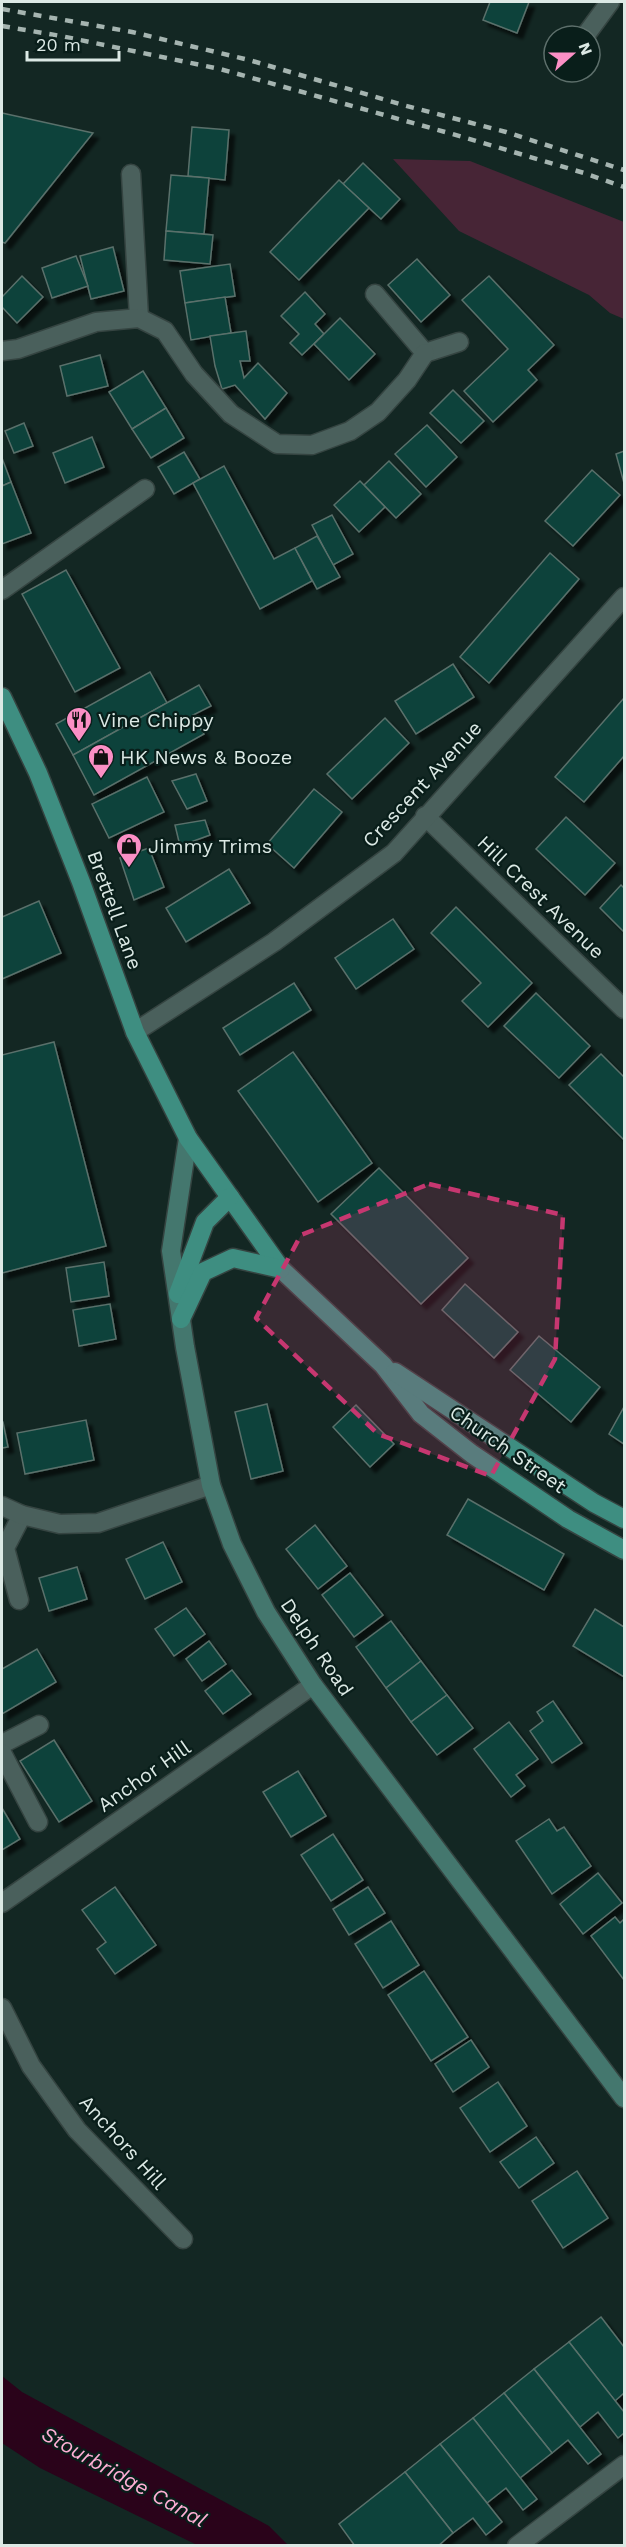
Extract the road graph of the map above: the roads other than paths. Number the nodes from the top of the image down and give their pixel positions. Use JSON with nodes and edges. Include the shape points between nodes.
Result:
{"nodes":[{"id":1,"x":610,"y":2,"type":"edge"},
{"id":2,"x":594,"y":24,"type":"edge"},
{"id":3,"x":131,"y":174,"type":"dead end"},
{"id":4,"x":375,"y":294,"type":"dead end"},
{"id":5,"x":139,"y":318,"type":"junction"},
{"id":6,"x":459,"y":342,"type":"dead end"},
{"id":7,"x":2,"y":351,"type":"edge"},
{"id":8,"x":425,"y":353,"type":"junction"},
{"id":9,"x":145,"y":489,"type":"dead end"},
{"id":10,"x":2,"y":590,"type":"edge"},
{"id":11,"x":624,"y":597,"type":"edge"},
{"id":12,"x":2,"y":697,"type":"edge"},
{"id":13,"x":426,"y":816,"type":"junction"},
{"id":14,"x":624,"y":1010,"type":"edge"},
{"id":15,"x":135,"y":1032,"type":"junction"},
{"id":16,"x":188,"y":1138,"type":"junction"},
{"id":17,"x":230,"y":1197,"type":"junction"},
{"id":18,"x":282,"y":1269,"type":"junction"},
{"id":19,"x":178,"y":1294,"type":"junction"},
{"id":20,"x":180,"y":1319,"type":"junction"},
{"id":21,"x":383,"y":1365,"type":"junction"},
{"id":22,"x":211,"y":1485,"type":"junction"},
{"id":23,"x":2,"y":1506,"type":"edge"},
{"id":24,"x":22,"y":1515,"type":"junction"},
{"id":25,"x":624,"y":1518,"type":"edge"},
{"id":26,"x":624,"y":1550,"type":"edge"},
{"id":27,"x":19,"y":1600,"type":"dead end"},
{"id":28,"x":312,"y":1685,"type":"junction"},
{"id":29,"x":39,"y":1725,"type":"dead end"},
{"id":30,"x":2,"y":1744,"type":"edge"},
{"id":31,"x":2,"y":1753,"type":"edge"},
{"id":32,"x":38,"y":1822,"type":"dead end"},
{"id":33,"x":2,"y":1903,"type":"edge"},
{"id":34,"x":2,"y":2008,"type":"edge"},
{"id":35,"x":624,"y":2098,"type":"edge"},
{"id":36,"x":183,"y":2239,"type":"dead end"},
{"id":37,"x":621,"y":2476,"type":"edge"},
{"id":38,"x":517,"y":2546,"type":"edge"}],
"edges":[{"from":1,"to":2,"type":"street"},
{"from":3,"to":5,"type":"street"},
{"from":4,"to":8,"type":"street"},
{"from":5,"to":7,"type":"street","via":[[96,322]]},
{"from":5,"to":8,"type":"street","via":[[165,331],[194,374],[231,414],[277,444],[312,445],[350,430],[378,412]]},
{"from":6,"to":8,"type":"street"},
{"from":9,"to":10,"type":"street"},
{"from":11,"to":13,"type":"street","name":"Crescent Avenue"},
{"from":12,"to":15,"type":"main road","name":"Brettell Lane","via":[[38,773]]},
{"from":13,"to":14,"type":"street","name":"Hill Crest Avenue"},
{"from":13,"to":15,"type":"street","name":"Crescent Avenue","via":[[394,853],[283,936]]},
{"from":15,"to":16,"type":"main road","name":"Brettell Lane"},
{"from":16,"to":17,"type":"main road","name":"Church Street"},
{"from":16,"to":19,"type":"main road","name":"Delph Road","via":[[171,1251]]},
{"from":17,"to":18,"type":"main road","name":"Church Street"},
{"from":17,"to":19,"type":"main road","via":[[205,1222]]},
{"from":18,"to":20,"type":"main road","via":[[233,1258],[203,1272]]},
{"from":18,"to":21,"type":"main road","name":"Church Street"},
{"from":19,"to":20,"type":"main road","name":"Delph Road"},
{"from":20,"to":22,"type":"main road","name":"Delph Road"},
{"from":21,"to":25,"type":"main road","name":"Church Street","via":[[594,1503]]},
{"from":21,"to":26,"type":"main road","name":"Church Street","via":[[421,1414],[472,1454],[568,1519]]},
{"from":22,"to":24,"type":"street","via":[[98,1523],[60,1524]]},
{"from":22,"to":28,"type":"main road","name":"Delph Road","via":[[232,1544],[266,1612]]},
{"from":23,"to":24,"type":"street"},
{"from":24,"to":27,"type":"street","via":[[5,1548]]},
{"from":28,"to":33,"type":"street","name":"Anchor Hill"},
{"from":28,"to":35,"type":"main road","name":"Delph Road"},
{"from":29,"to":30,"type":"street"},
{"from":31,"to":32,"type":"street"},
{"from":34,"to":36,"type":"street","name":"Anchors Hill","via":[[30,2066],[77,2130]]},
{"from":37,"to":38,"type":"street"}]}
